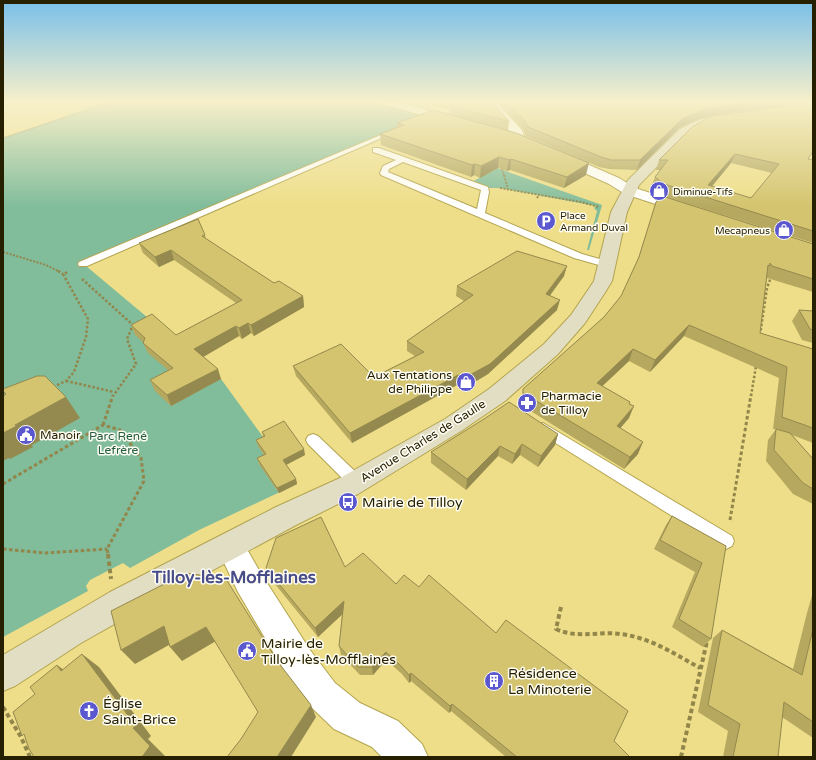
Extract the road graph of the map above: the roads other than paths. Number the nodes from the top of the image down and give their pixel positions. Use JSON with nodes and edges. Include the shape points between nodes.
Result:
{"nodes":[{"id":1,"x":383,"y":136,"type":"edge"},
{"id":2,"x":510,"y":136,"type":"edge"},
{"id":3,"x":521,"y":136,"type":"edge"},
{"id":4,"x":679,"y":136,"type":"edge"},
{"id":5,"x":376,"y":150,"type":"dead end"},
{"id":6,"x":546,"y":150,"type":"edge"},
{"id":7,"x":401,"y":160,"type":"junction"},
{"id":8,"x":630,"y":191,"type":"junction"},
{"id":9,"x":697,"y":212,"type":"edge"},
{"id":10,"x":481,"y":213,"type":"junction"},
{"id":11,"x":83,"y":264,"type":"dead end"},
{"id":12,"x":606,"y":264,"type":"junction"},
{"id":13,"x":530,"y":420,"type":"edge"},
{"id":14,"x":313,"y":440,"type":"dead end"},
{"id":15,"x":356,"y":482,"type":"junction"},
{"id":16,"x":726,"y":541,"type":"road end"},
{"id":17,"x":230,"y":546,"type":"junction"},
{"id":18,"x":3,"y":674,"type":"edge"},
{"id":19,"x":409,"y":757,"type":"edge"}],
"edges":[{"from":1,"to":11,"type":"lane"},
{"from":2,"to":3,"type":"street","via":[[524,141]]},
{"from":4,"to":8,"type":"street","name":"Avenue Charles de Gaulle","via":[[638,176]]},
{"from":5,"to":7,"type":"lane"},
{"from":6,"to":8,"type":"street"},
{"from":7,"to":10,"type":"lane","via":[[483,188],[486,193],[480,206]]},
{"from":7,"to":10,"type":"lane","via":[[386,168],[384,173],[468,210]]},
{"from":8,"to":9,"type":"street"},
{"from":8,"to":12,"type":"street","name":"Avenue Charles de Gaulle","via":[[619,212]]},
{"from":10,"to":12,"type":"lane","via":[[578,256]]},
{"from":12,"to":15,"type":"street","name":"Avenue Charles de Gaulle","via":[[603,281],[578,319],[502,400],[453,425]]},
{"from":13,"to":16,"type":"lane"},
{"from":14,"to":15,"type":"lane"},
{"from":15,"to":17,"type":"street","name":"Avenue Charles de Gaulle"},
{"from":17,"to":18,"type":"street","name":"Avenue Charles de Gaulle","via":[[70,632]]},
{"from":17,"to":19,"type":"street","via":[[298,662],[323,695],[347,716],[385,734]]}]}
